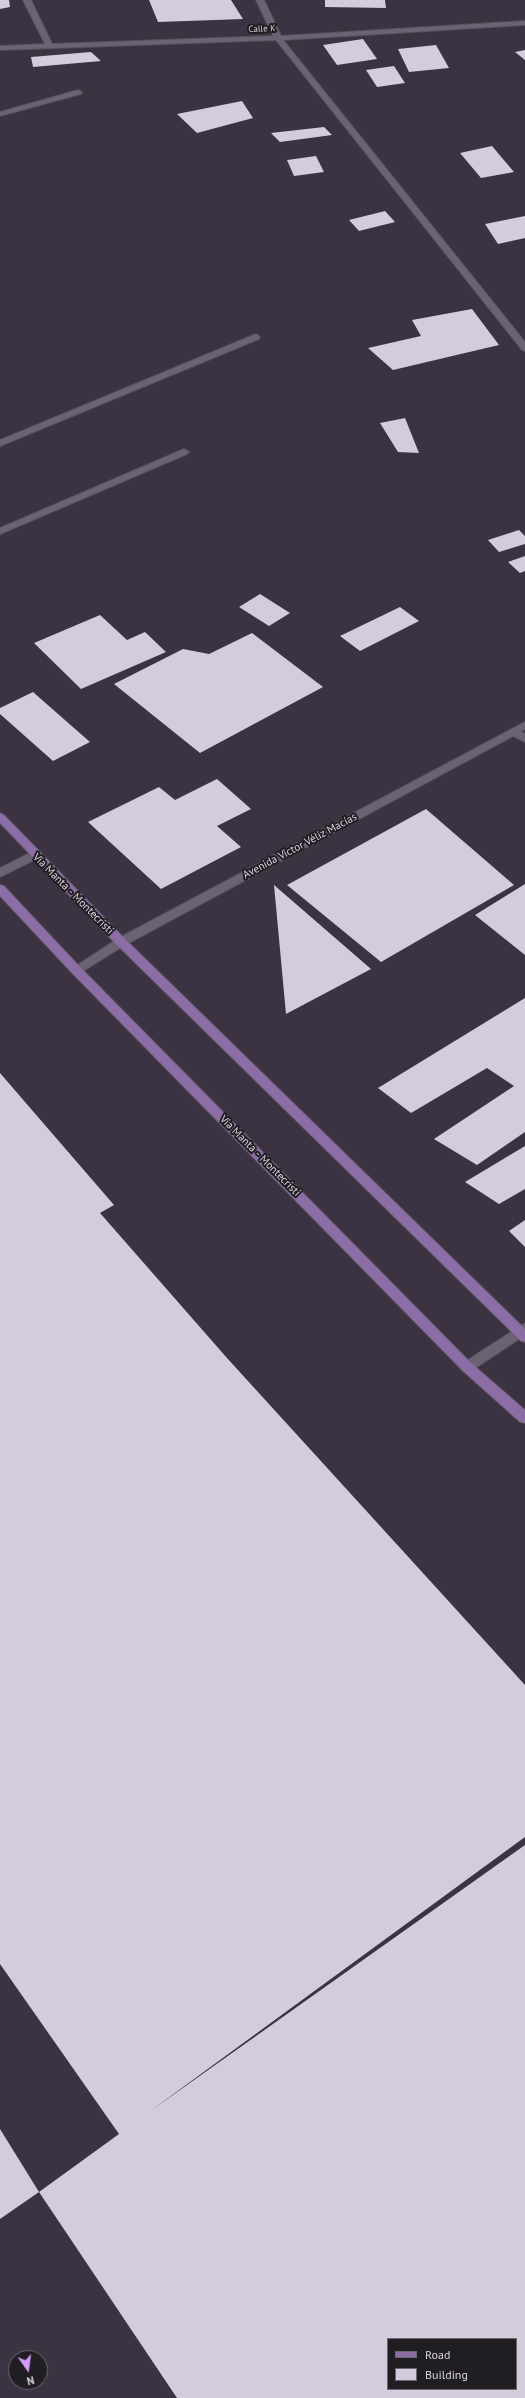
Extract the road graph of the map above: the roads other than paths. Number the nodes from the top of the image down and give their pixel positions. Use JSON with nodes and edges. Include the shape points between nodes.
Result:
{"nodes":[{"id":1,"x":27,"y":0,"type":"edge"},
{"id":2,"x":260,"y":0,"type":"edge"},
{"id":3,"x":525,"y":23,"type":"edge"},
{"id":4,"x":278,"y":38,"type":"junction"},
{"id":5,"x":50,"y":47,"type":"junction"},
{"id":6,"x":0,"y":48,"type":"edge"},
{"id":7,"x":78,"y":92,"type":"dead end"},
{"id":8,"x":0,"y":114,"type":"edge"},
{"id":9,"x":256,"y":337,"type":"dead end"},
{"id":10,"x":525,"y":348,"type":"edge"},
{"id":11,"x":0,"y":443,"type":"edge"},
{"id":12,"x":184,"y":452,"type":"dead end"},
{"id":13,"x":0,"y":531,"type":"edge"},
{"id":14,"x":525,"y":725,"type":"edge"},
{"id":15,"x":514,"y":731,"type":"junction"},
{"id":16,"x":525,"y":739,"type":"edge"},
{"id":17,"x":0,"y":817,"type":"edge"},
{"id":18,"x":34,"y":855,"type":"junction"},
{"id":19,"x":0,"y":874,"type":"edge"},
{"id":20,"x":0,"y":889,"type":"edge"},
{"id":21,"x":121,"y":942,"type":"junction"},
{"id":22,"x":76,"y":970,"type":"junction"},
{"id":23,"x":523,"y":1332,"type":"edge"},
{"id":24,"x":467,"y":1366,"type":"junction"},
{"id":25,"x":525,"y":1418,"type":"edge"}],
"edges":[{"from":1,"to":5,"type":"street"},
{"from":2,"to":4,"type":"street"},
{"from":3,"to":4,"type":"street","name":"Calle K"},
{"from":4,"to":5,"type":"street","name":"Calle K"},
{"from":4,"to":10,"type":"street"},
{"from":5,"to":6,"type":"street","name":"Calle K"},
{"from":7,"to":8,"type":"street"},
{"from":9,"to":11,"type":"street"},
{"from":12,"to":13,"type":"street"},
{"from":14,"to":15,"type":"street","name":"Avenida Víctor Véliz Macías"},
{"from":15,"to":16,"type":"street"},
{"from":15,"to":21,"type":"street","name":"Avenida Víctor Véliz Macías"},
{"from":17,"to":18,"type":"main road","name":"Vía Manta - Montecristi"},
{"from":18,"to":19,"type":"street"},
{"from":18,"to":21,"type":"main road","name":"Vía Manta - Montecristi"},
{"from":20,"to":22,"type":"main road","name":"Vía Manta - Montecristi"},
{"from":21,"to":22,"type":"street","name":"Avenida Víctor Véliz Macías"},
{"from":21,"to":23,"type":"main road","name":"Vía Manta - Montecristi"},
{"from":22,"to":24,"type":"main road","name":"Vía Manta - Montecristi"},
{"from":23,"to":24,"type":"street"},
{"from":24,"to":25,"type":"main road","name":"Vía Manta - Montecristi"}]}
